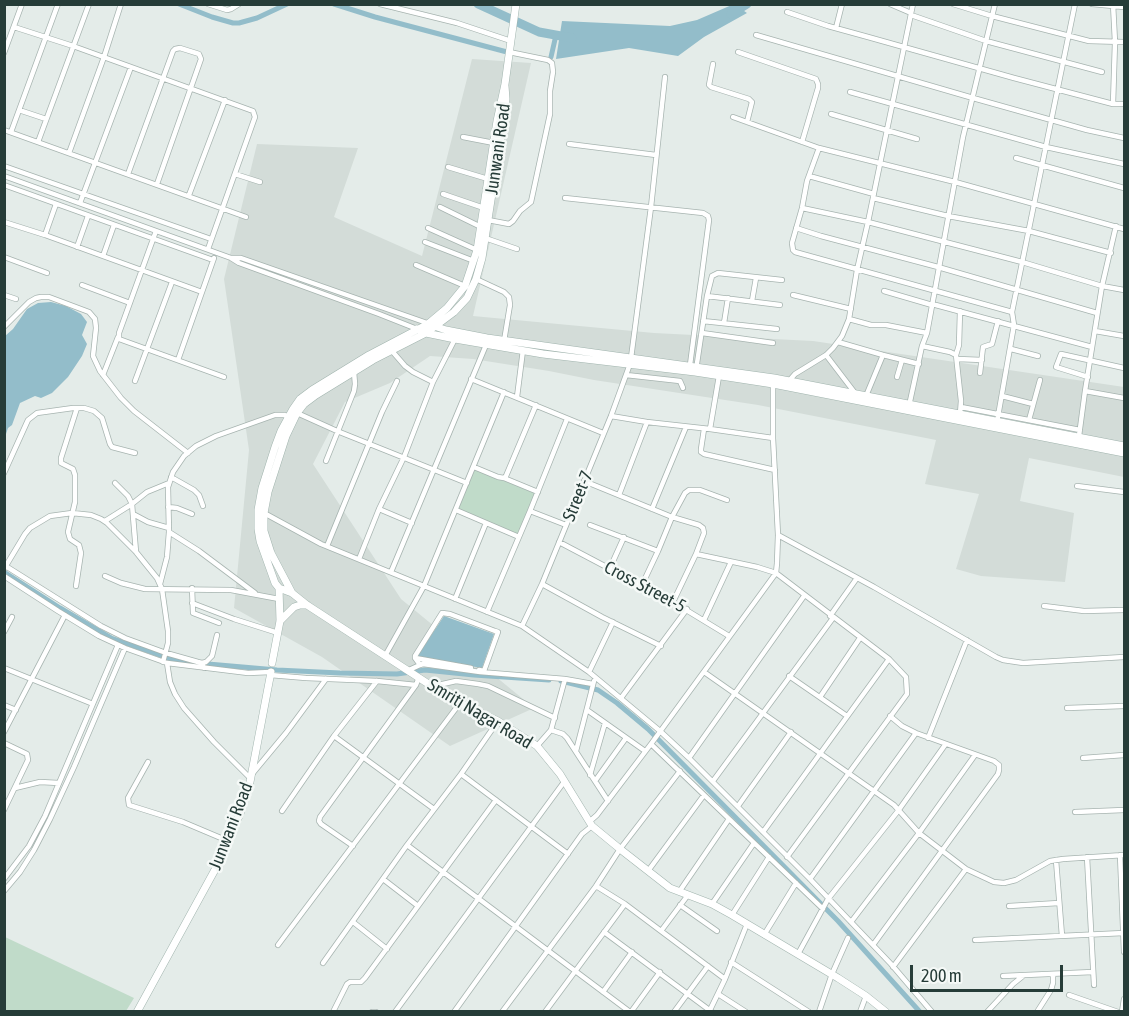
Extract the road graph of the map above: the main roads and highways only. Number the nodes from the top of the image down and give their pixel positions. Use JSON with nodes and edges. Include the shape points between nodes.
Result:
{"nodes":[{"id":1,"x":516,"y":4,"type":"edge"},
{"id":2,"x":505,"y":84,"type":"junction"},
{"id":3,"x":432,"y":325,"type":"junction"},
{"id":4,"x":417,"y":330,"type":"junction"},
{"id":5,"x":426,"y":333,"type":"junction"},
{"id":6,"x":630,"y":361,"type":"junction"},
{"id":7,"x":694,"y":368,"type":"junction"},
{"id":8,"x":773,"y":381,"type":"junction"},
{"id":9,"x":787,"y":383,"type":"junction"},
{"id":10,"x":909,"y":407,"type":"junction"},
{"id":11,"x":293,"y":416,"type":"junction"},
{"id":12,"x":998,"y":421,"type":"junction"},
{"id":13,"x":1125,"y":446,"type":"edge"},
{"id":14,"x":1125,"y":453,"type":"edge"},
{"id":15,"x":274,"y":460,"type":"junction"},
{"id":16,"x":279,"y":588,"type":"junction"},
{"id":17,"x":292,"y":593,"type":"junction"},
{"id":18,"x":307,"y":606,"type":"junction"},
{"id":19,"x":280,"y":621,"type":"junction"},
{"id":20,"x":137,"y":1011,"type":"edge"},
{"id":21,"x":886,"y":1011,"type":"edge"}],
"edges":[{"from":1,"to":2,"type":"main road"},
{"from":2,"to":3,"type":"main road","name":"Junwani Road","via":[[474,261],[465,286]]},
{"from":2,"to":3,"type":"main road","name":"Junwani Road","via":[[506,99],[476,279],[461,306]]},
{"from":3,"to":4,"type":"main road","name":"Junwani Road"},
{"from":3,"to":5,"type":"main road","name":"Junwani Road"},
{"from":3,"to":6,"type":"main road","via":[[467,335]]},
{"from":4,"to":5,"type":"main road"},
{"from":4,"to":11,"type":"main road","name":"Junwani Road","via":[[312,390],[300,399]]},
{"from":5,"to":6,"type":"main road","via":[[486,345]]},
{"from":5,"to":11,"type":"main road","name":"Junwani Road","via":[[316,395]]},
{"from":6,"to":7,"type":"main road"},
{"from":7,"to":8,"type":"main road"},
{"from":7,"to":8,"type":"main road","via":[[719,376]]},
{"from":8,"to":9,"type":"main road"},
{"from":9,"to":10,"type":"main road"},
{"from":9,"to":10,"type":"main road","via":[[855,393]]},
{"from":10,"to":12,"type":"main road"},
{"from":10,"to":12,"type":"main road","via":[[960,410]]},
{"from":11,"to":15,"type":"main road","name":"Junwani Road","via":[[281,431]]},
{"from":12,"to":13,"type":"main road","via":[[1080,433]]},
{"from":12,"to":14,"type":"main road"},
{"from":15,"to":16,"type":"main road","name":"Junwani Road","via":[[262,488],[258,529]]},
{"from":15,"to":17,"type":"main road","name":"Junwani Road","via":[[264,531]]},
{"from":16,"to":17,"type":"main road"},
{"from":16,"to":19,"type":"main road","name":"Junwani Road"},
{"from":17,"to":18,"type":"main road","name":"Smriti Nagar Road"},
{"from":18,"to":19,"type":"main road","via":[[294,608]]},
{"from":18,"to":21,"type":"main road","name":"Smriti Nagar Road","via":[[460,703],[537,746],[590,824],[670,888],[732,915]]},
{"from":19,"to":20,"type":"main road","name":"Junwani Road","via":[[240,814],[213,873]]}]}
